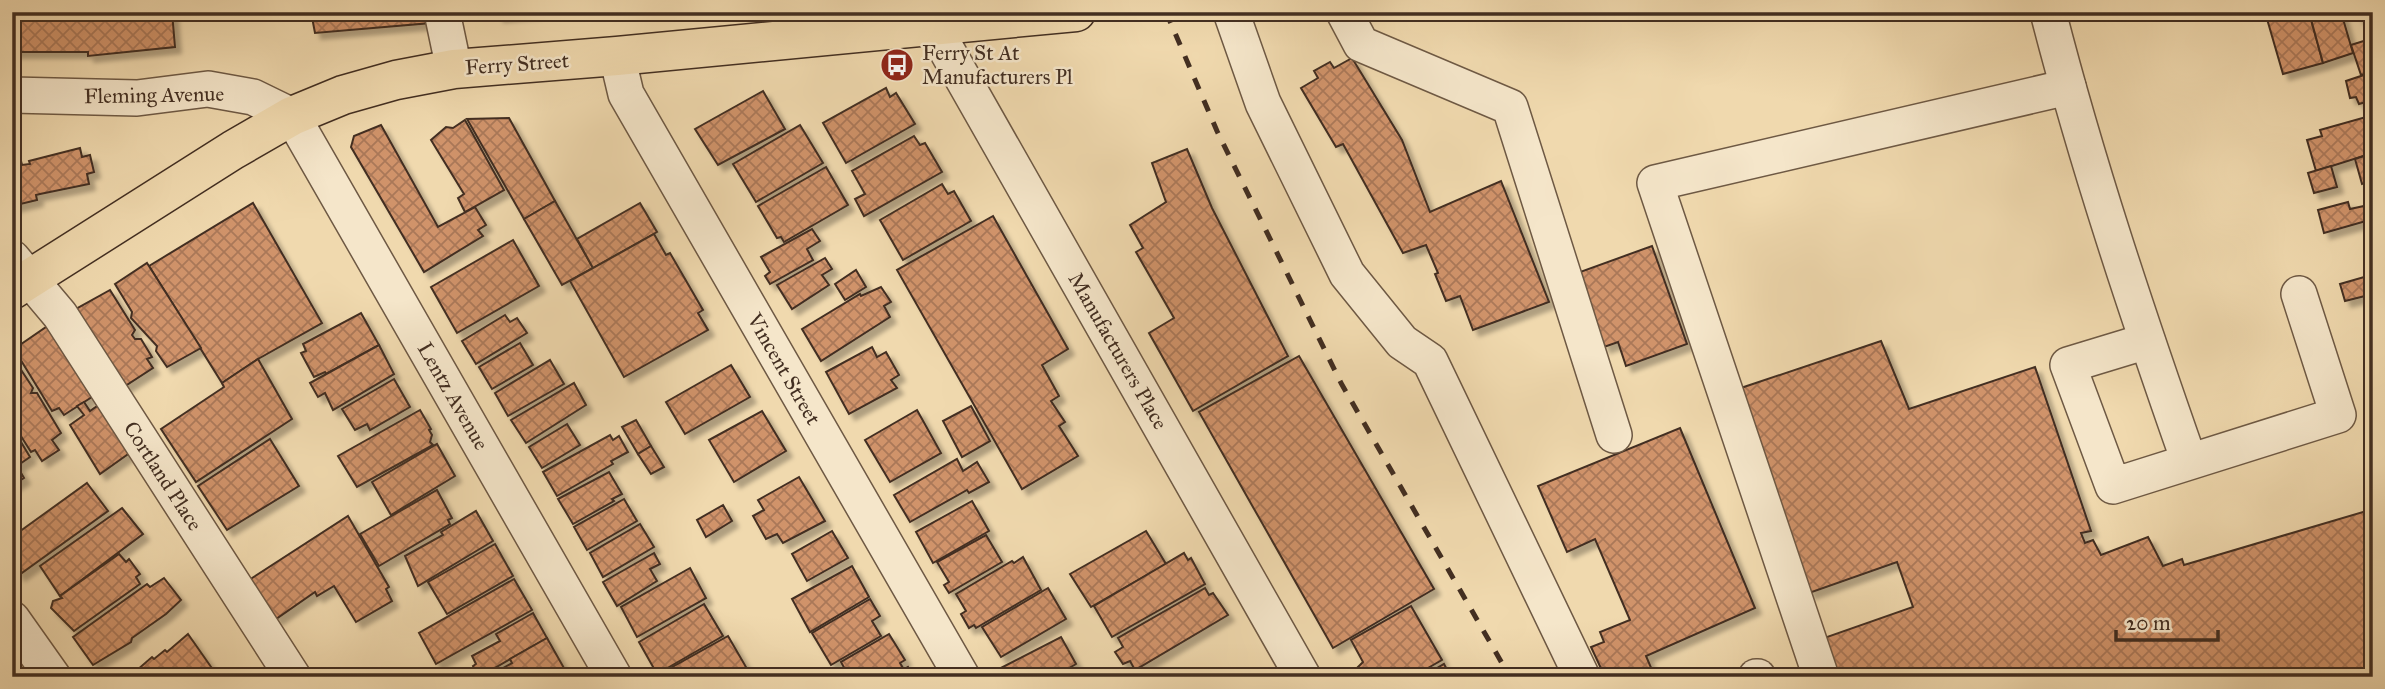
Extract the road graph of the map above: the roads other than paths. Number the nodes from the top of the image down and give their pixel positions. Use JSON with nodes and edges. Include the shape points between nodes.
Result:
{"nodes":[{"id":1,"x":442,"y":12,"type":"edge"},
{"id":2,"x":1076,"y":12,"type":"edge"},
{"id":3,"x":1231,"y":12,"type":"edge"},
{"id":4,"x":1345,"y":12,"type":"edge"},
{"id":5,"x":2048,"y":12,"type":"edge"},
{"id":6,"x":995,"y":16,"type":"edge"},
{"id":7,"x":933,"y":26,"type":"junction"},
{"id":8,"x":617,"y":56,"type":"junction"},
{"id":9,"x":454,"y":69,"type":"junction"},
{"id":10,"x":2068,"y":87,"type":"junction"},
{"id":11,"x":12,"y":95,"type":"edge"},
{"id":12,"x":292,"y":116,"type":"junction"},
{"id":13,"x":18,"y":276,"type":"edge"},
{"id":14,"x":2299,"y":294,"type":"dead end"},
{"id":15,"x":2147,"y":341,"type":"junction"},
{"id":16,"x":1614,"y":435,"type":"dead end"},
{"id":17,"x":2189,"y":461,"type":"junction"},
{"id":18,"x":12,"y":619,"type":"edge"},
{"id":19,"x":53,"y":677,"type":"edge"},
{"id":20,"x":293,"y":677,"type":"edge"},
{"id":21,"x":614,"y":677,"type":"edge"},
{"id":22,"x":962,"y":677,"type":"edge"},
{"id":23,"x":1303,"y":677,"type":"edge"},
{"id":24,"x":1582,"y":677,"type":"edge"},
{"id":25,"x":1821,"y":677,"type":"edge"}],
"edges":[{"from":1,"to":9,"type":"street"},
{"from":2,"to":6,"type":"main road","name":"Ferry Street"},
{"from":3,"to":24,"type":"street","via":[[1263,103],[1347,274],[1402,342],[1430,361]]},
{"from":4,"to":16,"type":"street","via":[[1361,44],[1510,107]]},
{"from":5,"to":10,"type":"street"},
{"from":6,"to":7,"type":"main road","name":"Ferry Street"},
{"from":7,"to":8,"type":"main road","name":"Ferry Street"},
{"from":7,"to":23,"type":"street","name":"Manufacturers Place"},
{"from":8,"to":9,"type":"main road","name":"Ferry Street"},
{"from":8,"to":22,"type":"street","name":"Vincent Street","via":[[626,94]]},
{"from":9,"to":12,"type":"main road","name":"Ferry Street","via":[[343,95]]},
{"from":10,"to":15,"type":"street"},
{"from":10,"to":25,"type":"street","via":[[1655,183]]},
{"from":11,"to":12,"type":"street","name":"Fleming Avenue","via":[[137,98],[208,89],[253,97]]},
{"from":12,"to":13,"type":"main road","name":"Ferry Street"},
{"from":12,"to":21,"type":"street","name":"Lentz Avenue"},
{"from":13,"to":20,"type":"street","name":"Cortland Place","via":[[60,315]]},
{"from":14,"to":17,"type":"street","via":[[2338,415]]},
{"from":15,"to":17,"type":"street"},
{"from":15,"to":17,"type":"street","via":[[2068,365],[2113,485]]},
{"from":18,"to":19,"type":"street"}]}
